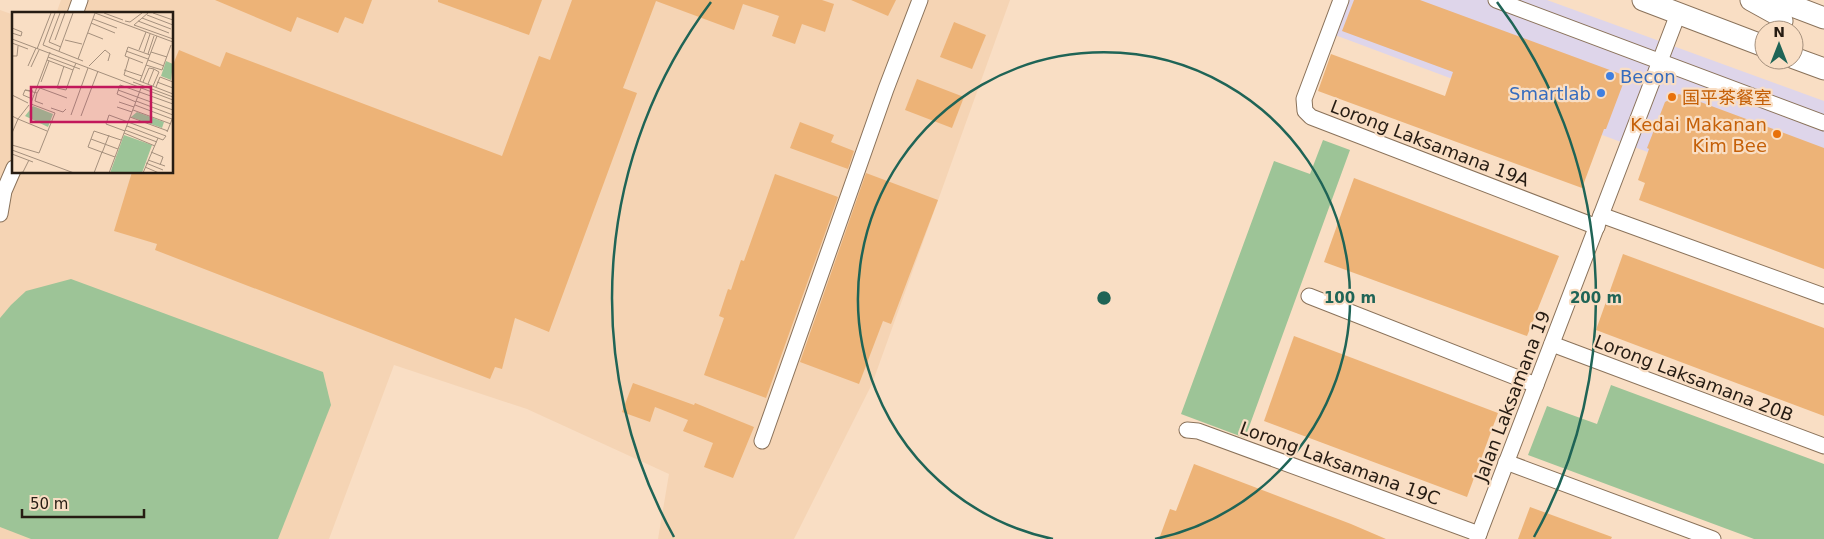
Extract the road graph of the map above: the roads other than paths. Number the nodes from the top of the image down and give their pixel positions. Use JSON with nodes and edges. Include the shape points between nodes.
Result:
{"nodes":[{"id":1,"x":80,"y":0,"type":"edge"},
{"id":2,"x":920,"y":0,"type":"edge"},
{"id":3,"x":1341,"y":0,"type":"edge"},
{"id":4,"x":1496,"y":0,"type":"edge"},
{"id":5,"x":1643,"y":0,"type":"edge"},
{"id":6,"x":1751,"y":0,"type":"edge"},
{"id":7,"x":1776,"y":0,"type":"edge"},
{"id":8,"x":76,"y":12,"type":"edge"},
{"id":9,"x":1684,"y":16,"type":"junction"},
{"id":10,"x":1824,"y":18,"type":"edge"},
{"id":11,"x":1782,"y":20,"type":"edge"},
{"id":12,"x":1754,"y":31,"type":"edge"},
{"id":13,"x":1754,"y":42,"type":"edge"},
{"id":14,"x":1660,"y":62,"type":"junction"},
{"id":15,"x":1804,"y":62,"type":"edge"},
{"id":16,"x":1824,"y":69,"type":"edge"},
{"id":17,"x":1824,"y":123,"type":"edge"},
{"id":18,"x":12,"y":172,"type":"edge"},
{"id":19,"x":2,"y":194,"type":"edge"},
{"id":20,"x":0,"y":214,"type":"edge"},
{"id":21,"x":1599,"y":221,"type":"junction"},
{"id":22,"x":1309,"y":296,"type":"dead end"},
{"id":23,"x":1824,"y":296,"type":"edge"},
{"id":24,"x":1552,"y":344,"type":"junction"},
{"id":25,"x":1536,"y":385,"type":"junction"},
{"id":26,"x":1187,"y":430,"type":"dead end"},
{"id":27,"x":762,"y":441,"type":"dead end"},
{"id":28,"x":1824,"y":446,"type":"edge"},
{"id":29,"x":1506,"y":462,"type":"junction"},
{"id":30,"x":1478,"y":536,"type":"edge"},
{"id":31,"x":1712,"y":539,"type":"edge"}],
"edges":[{"from":1,"to":8,"type":"street"},
{"from":2,"to":27,"type":"street"},
{"from":3,"to":21,"type":"street","name":"Lorong Laksamana 19A","via":[[1304,98],[1305,111],[1311,117]]},
{"from":4,"to":14,"type":"street"},
{"from":5,"to":9,"type":"main road"},
{"from":6,"to":11,"type":"main road"},
{"from":7,"to":10,"type":"main road"},
{"from":9,"to":12,"type":"main road"},
{"from":9,"to":13,"type":"main road"},
{"from":9,"to":14,"type":"street","name":"Jalan Laksamana 19"},
{"from":14,"to":17,"type":"street"},
{"from":14,"to":21,"type":"street","name":"Jalan Laksamana 19"},
{"from":15,"to":16,"type":"main road"},
{"from":18,"to":19,"type":"street"},
{"from":19,"to":20,"type":"street"},
{"from":21,"to":23,"type":"street","name":"Lorong Laksamana 19A"},
{"from":21,"to":24,"type":"street","name":"Jalan Laksamana 19"},
{"from":22,"to":25,"type":"street"},
{"from":24,"to":25,"type":"street","name":"Jalan Laksamana 19"},
{"from":24,"to":28,"type":"street","name":"Lorong Laksamana 20B"},
{"from":25,"to":29,"type":"street","name":"Jalan Laksamana 19"},
{"from":26,"to":30,"type":"street","name":"Lorong Laksamana 19C","via":[[1198,431]]},
{"from":29,"to":30,"type":"street","name":"Jalan Laksamana 19"},
{"from":29,"to":31,"type":"street"}]}
